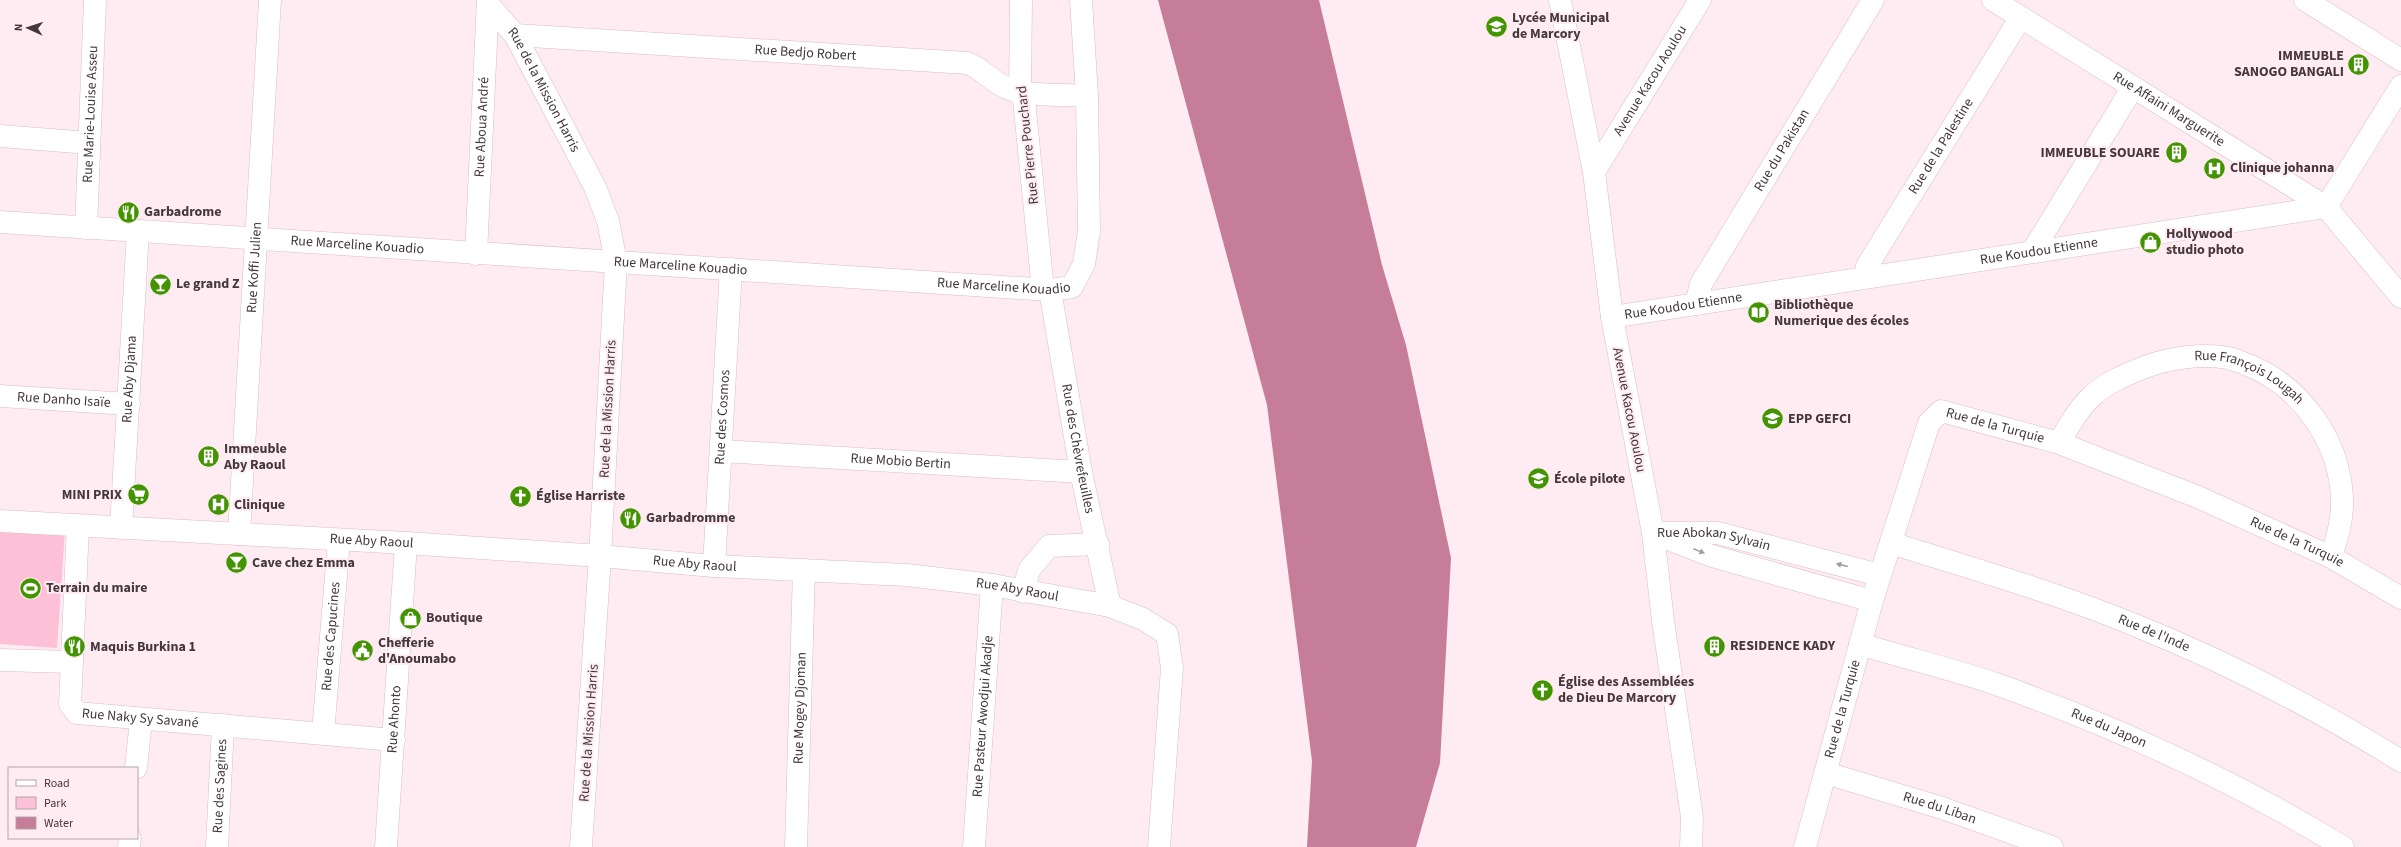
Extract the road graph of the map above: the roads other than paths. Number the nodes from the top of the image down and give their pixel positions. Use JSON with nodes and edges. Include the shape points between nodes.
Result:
{"nodes":[{"id":1,"x":96,"y":0,"type":"edge"},
{"id":2,"x":270,"y":0,"type":"edge"},
{"id":3,"x":1021,"y":0,"type":"edge"},
{"id":4,"x":1082,"y":0,"type":"edge"},
{"id":5,"x":1560,"y":0,"type":"edge"},
{"id":6,"x":1700,"y":0,"type":"edge"},
{"id":7,"x":1873,"y":0,"type":"edge"},
{"id":8,"x":1993,"y":0,"type":"edge"},
{"id":9,"x":2305,"y":0,"type":"edge"},
{"id":10,"x":488,"y":2,"type":"edge"},
{"id":11,"x":2021,"y":17,"type":"junction"},
{"id":12,"x":515,"y":35,"type":"junction"},
{"id":13,"x":2401,"y":60,"type":"edge"},
{"id":14,"x":2401,"y":86,"type":"edge"},
{"id":15,"x":2133,"y":87,"type":"junction"},
{"id":16,"x":1020,"y":92,"type":"junction"},
{"id":17,"x":1087,"y":96,"type":"junction"},
{"id":18,"x":0,"y":136,"type":"edge"},
{"id":19,"x":89,"y":143,"type":"junction"},
{"id":20,"x":1594,"y":172,"type":"junction"},
{"id":21,"x":2326,"y":207,"type":"junction"},
{"id":22,"x":0,"y":222,"type":"edge"},
{"id":23,"x":86,"y":228,"type":"junction"},
{"id":24,"x":138,"y":231,"type":"junction"},
{"id":25,"x":256,"y":239,"type":"junction"},
{"id":26,"x":2032,"y":252,"type":"junction"},
{"id":27,"x":476,"y":254,"type":"junction"},
{"id":28,"x":616,"y":262,"type":"junction"},
{"id":29,"x":731,"y":269,"type":"junction"},
{"id":30,"x":1869,"y":277,"type":"junction"},
{"id":31,"x":1046,"y":290,"type":"junction"},
{"id":32,"x":2401,"y":297,"type":"edge"},
{"id":33,"x":1696,"y":304,"type":"junction"},
{"id":34,"x":1612,"y":316,"type":"junction"},
{"id":35,"x":0,"y":396,"type":"edge"},
{"id":36,"x":129,"y":404,"type":"junction"},
{"id":37,"x":2059,"y":443,"type":"junction"},
{"id":38,"x":721,"y":451,"type":"junction"},
{"id":39,"x":1081,"y":472,"type":"junction"},
{"id":40,"x":0,"y":521,"type":"edge"},
{"id":41,"x":78,"y":526,"type":"junction"},
{"id":42,"x":121,"y":528,"type":"junction"},
{"id":43,"x":1653,"y":533,"type":"junction"},
{"id":44,"x":239,"y":534,"type":"junction"},
{"id":45,"x":339,"y":540,"type":"junction"},
{"id":46,"x":406,"y":543,"type":"junction"},
{"id":47,"x":1891,"y":543,"type":"junction"},
{"id":48,"x":1098,"y":544,"type":"junction"},
{"id":49,"x":600,"y":556,"type":"junction"},
{"id":50,"x":2331,"y":558,"type":"junction"},
{"id":51,"x":714,"y":566,"type":"junction"},
{"id":52,"x":804,"y":570,"type":"junction"},
{"id":53,"x":1879,"y":575,"type":"junction"},
{"id":54,"x":992,"y":585,"type":"junction"},
{"id":55,"x":1022,"y":592,"type":"junction"},
{"id":56,"x":2401,"y":598,"type":"edge"},
{"id":57,"x":1872,"y":601,"type":"junction"},
{"id":58,"x":1110,"y":606,"type":"junction"},
{"id":59,"x":1860,"y":644,"type":"junction"},
{"id":60,"x":0,"y":660,"type":"edge"},
{"id":61,"x":72,"y":662,"type":"junction"},
{"id":62,"x":140,"y":720,"type":"junction"},
{"id":63,"x":223,"y":726,"type":"junction"},
{"id":64,"x":323,"y":733,"type":"junction"},
{"id":65,"x":394,"y":740,"type":"junction"},
{"id":66,"x":2401,"y":761,"type":"edge"},
{"id":67,"x":136,"y":767,"type":"edge"},
{"id":68,"x":1826,"y":773,"type":"junction"},
{"id":69,"x":217,"y":847,"type":"edge"},
{"id":70,"x":386,"y":847,"type":"edge"},
{"id":71,"x":581,"y":847,"type":"edge"},
{"id":72,"x":796,"y":847,"type":"edge"},
{"id":73,"x":974,"y":847,"type":"edge"},
{"id":74,"x":1159,"y":847,"type":"edge"},
{"id":75,"x":1691,"y":847,"type":"edge"},
{"id":76,"x":1805,"y":847,"type":"edge"},
{"id":77,"x":2052,"y":847,"type":"edge"},
{"id":78,"x":2343,"y":847,"type":"edge"}],
"edges":[{"from":1,"to":19,"type":"street","name":"Rue Marie-Louise Asseu"},
{"from":2,"to":25,"type":"street","name":"Rue Koffi Julien"},
{"from":3,"to":16,"type":"street","name":"Rue Pierre Pouchard"},
{"from":4,"to":17,"type":"street","name":"Rue Marceline Kouadio"},
{"from":5,"to":20,"type":"street"},
{"from":6,"to":20,"type":"street","name":"Avenue Kacou Aoulou"},
{"from":7,"to":33,"type":"street","name":"Rue du Pakistan","via":[[1702,284]]},
{"from":8,"to":11,"type":"street","name":"Rue Affaini Marguerite"},
{"from":9,"to":13,"type":"street"},
{"from":10,"to":12,"type":"street","name":"Rue de la Mission Harris"},
{"from":10,"to":27,"type":"street","name":"Rue Aboua André"},
{"from":11,"to":15,"type":"street","name":"Rue Affaini Marguerite"},
{"from":11,"to":30,"type":"street","name":"Rue de la Palestine","via":[[1867,266]]},
{"from":12,"to":16,"type":"street","name":"Rue Bedjo Robert","via":[[967,63],[1001,85]]},
{"from":12,"to":28,"type":"street","name":"Rue de la Mission Harris","via":[[595,187],[608,221]]},
{"from":14,"to":21,"type":"street"},
{"from":15,"to":21,"type":"street","name":"Rue Affaini Marguerite"},
{"from":15,"to":26,"type":"street"},
{"from":16,"to":17,"type":"street","name":"Rue Bedjo Robert"},
{"from":16,"to":31,"type":"street","name":"Rue Pierre Pouchard","via":[[1024,100]]},
{"from":17,"to":31,"type":"street","name":"Rue Marceline Kouadio","via":[[1089,231],[1084,264],[1072,287]]},
{"from":18,"to":19,"type":"street"},
{"from":19,"to":23,"type":"street","name":"Rue Marie-Louise Asseu"},
{"from":20,"to":34,"type":"street","name":"Avenue Kacou Aoulou"},
{"from":21,"to":26,"type":"street","name":"Rue Koudou Etienne"},
{"from":21,"to":32,"type":"street","name":"Rue Affaini Marguerite"},
{"from":22,"to":23,"type":"street","name":"Rue Marceline Kouadio"},
{"from":23,"to":24,"type":"street","name":"Rue Marceline Kouadio"},
{"from":24,"to":25,"type":"street","name":"Rue Marceline Kouadio"},
{"from":24,"to":36,"type":"street","name":"Rue Aby Djama"},
{"from":25,"to":27,"type":"street","name":"Rue Marceline Kouadio"},
{"from":25,"to":44,"type":"street","name":"Rue Koffi Julien"},
{"from":26,"to":30,"type":"street","name":"Rue Koudou Etienne"},
{"from":27,"to":28,"type":"street","name":"Rue Marceline Kouadio"},
{"from":28,"to":29,"type":"street","name":"Rue Marceline Kouadio"},
{"from":28,"to":49,"type":"street","name":"Rue de la Mission Harris"},
{"from":29,"to":31,"type":"street","name":"Rue Marceline Kouadio"},
{"from":29,"to":38,"type":"street","name":"Rue des Cosmos"},
{"from":30,"to":33,"type":"street","name":"Rue Koudou Etienne"},
{"from":31,"to":39,"type":"street","name":"Rue des Chèvrefeuilles"},
{"from":33,"to":34,"type":"street","name":"Rue Koudou Etienne"},
{"from":34,"to":43,"type":"street","name":"Avenue Kacou Aoulou"},
{"from":35,"to":36,"type":"street","name":"Rue Danho Isaïe"},
{"from":36,"to":42,"type":"street","name":"Rue Aby Djama"},
{"from":37,"to":47,"type":"street","name":"Rue de la Turquie","via":[[1941,411],[1929,424]]},
{"from":37,"to":50,"type":"street","name":"Rue de la Turquie","via":[[2198,497]]},
{"from":37,"to":50,"type":"street","name":"Rue François Lougah","via":[[2072,420],[2090,397],[2117,378],[2158,362],[2193,357],[2228,358],[2257,369],[2294,393],[2320,426],[2332,453],[2340,480],[2342,500],[2340,531]]},
{"from":38,"to":39,"type":"street","name":"Rue Mobio Bertin"},
{"from":38,"to":51,"type":"street","name":"Rue des Cosmos"},
{"from":39,"to":48,"type":"street","name":"Rue des Chèvrefeuilles"},
{"from":40,"to":41,"type":"street","name":"Rue Aby Raoul"},
{"from":41,"to":42,"type":"street","name":"Rue Aby Raoul"},
{"from":41,"to":61,"type":"street","name":"Rue Naky Sy Savané"},
{"from":42,"to":44,"type":"street","name":"Rue Aby Raoul"},
{"from":53,"to":43,"type":"street","name":"Rue Abokan Sylvain","one_way":true,"via":[[1718,533]]},
{"from":43,"to":57,"type":"street","name":"Rue Abokan Sylvain","one_way":true,"via":[[1712,556]]},
{"from":43,"to":75,"type":"street","name":"Avenue Kacou Aoulou","via":[[1663,621],[1692,817]]},
{"from":44,"to":45,"type":"street","name":"Rue Aby Raoul"},
{"from":45,"to":46,"type":"street","name":"Rue Aby Raoul"},
{"from":45,"to":64,"type":"street","name":"Rue des Capucines"},
{"from":46,"to":49,"type":"street","name":"Rue Aby Raoul"},
{"from":46,"to":65,"type":"street","name":"Rue Ahonto"},
{"from":47,"to":53,"type":"street","name":"Rue de la Turquie"},
{"from":47,"to":66,"type":"street","name":"Rue de l'Inde","via":[[2024,584],[2138,626],[2286,694]]},
{"from":48,"to":55,"type":"street","via":[[1049,546],[1029,570]]},
{"from":48,"to":58,"type":"street","name":"Rue des Chèvrefeuilles"},
{"from":49,"to":51,"type":"street","name":"Rue Aby Raoul"},
{"from":49,"to":71,"type":"street","name":"Rue de la Mission Harris"},
{"from":50,"to":56,"type":"street","name":"Rue de la Turquie"},
{"from":51,"to":52,"type":"street","name":"Rue Aby Raoul"},
{"from":52,"to":54,"type":"street","name":"Rue Aby Raoul","via":[[907,575]]},
{"from":52,"to":72,"type":"street","name":"Rue Mogey Djoman"},
{"from":53,"to":57,"type":"street","name":"Rue de la Turquie"},
{"from":54,"to":55,"type":"street","name":"Rue Aby Raoul"},
{"from":54,"to":73,"type":"street","name":"Rue Pasteur Awodjui Akadje"},
{"from":55,"to":58,"type":"street","name":"Rue Aby Raoul"},
{"from":57,"to":59,"type":"street","name":"Rue de la Turquie"},
{"from":58,"to":74,"type":"street","name":"Rue Aby Raoul","via":[[1143,619],[1167,634],[1172,668]]},
{"from":59,"to":68,"type":"street","name":"Rue de la Turquie"},
{"from":59,"to":78,"type":"street","name":"Rue du Japon","via":[[1995,684],[2105,725],[2244,789]]},
{"from":60,"to":61,"type":"street"},
{"from":61,"to":62,"type":"street","name":"Rue Naky Sy Savané","via":[[70,704],[76,713]]},
{"from":62,"to":63,"type":"street","name":"Rue Naky Sy Savané"},
{"from":62,"to":67,"type":"street"},
{"from":63,"to":64,"type":"street","name":"Rue Naky Sy Savané"},
{"from":63,"to":69,"type":"street","name":"Rue des Sagines"},
{"from":64,"to":65,"type":"street","name":"Rue Naky Sy Savané"},
{"from":65,"to":70,"type":"street","name":"Rue Ahonto"},
{"from":68,"to":76,"type":"street","name":"Rue de la Turquie"},
{"from":68,"to":77,"type":"street","name":"Rue du Liban","via":[[1942,808]]}]}
